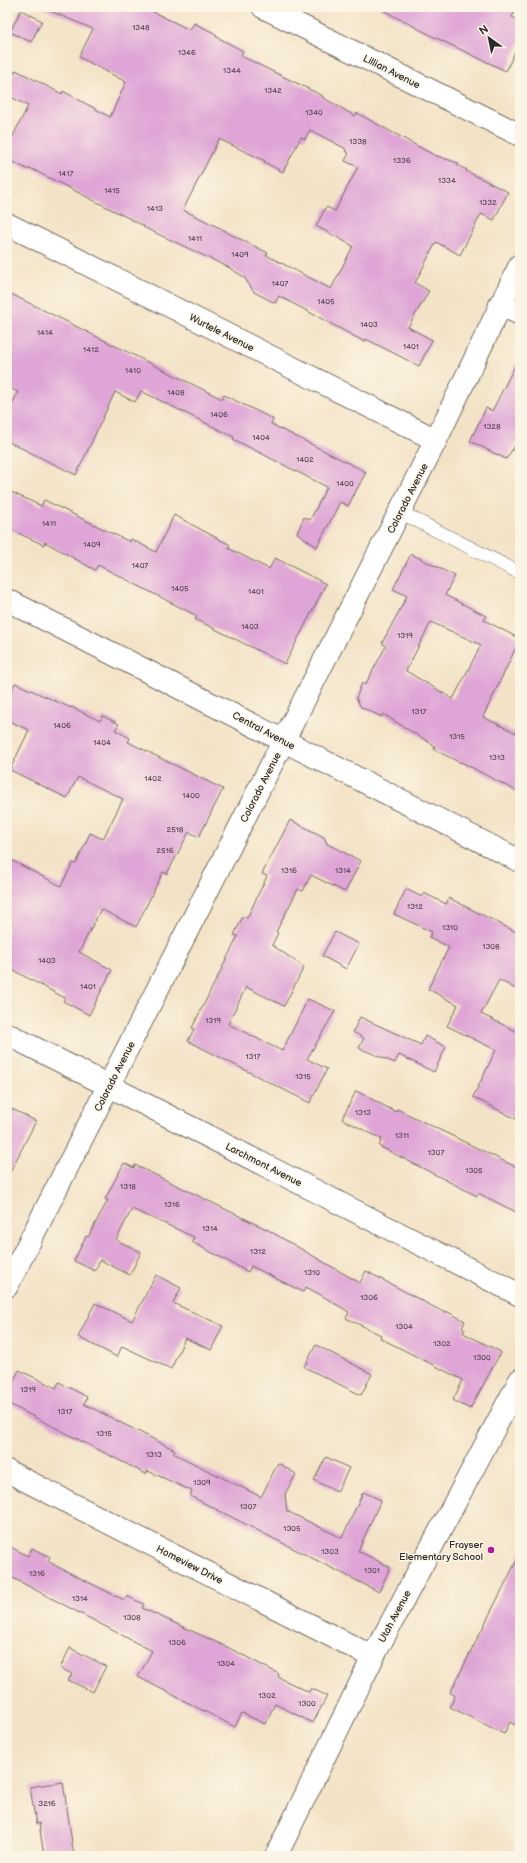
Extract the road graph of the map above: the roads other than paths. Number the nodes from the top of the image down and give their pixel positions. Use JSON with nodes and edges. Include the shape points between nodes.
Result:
{"nodes":[{"id":1,"x":264,"y":7,"type":"edge"},
{"id":2,"x":520,"y":135,"type":"edge"},
{"id":3,"x":7,"y":224,"type":"edge"},
{"id":4,"x":520,"y":264,"type":"edge"},
{"id":5,"x":500,"y":304,"type":"junction"},
{"id":6,"x":520,"y":314,"type":"edge"},
{"id":7,"x":436,"y":440,"type":"junction"},
{"id":8,"x":400,"y":512,"type":"junction"},
{"id":9,"x":520,"y":573,"type":"edge"},
{"id":10,"x":7,"y":600,"type":"edge"},
{"id":11,"x":283,"y":740,"type":"junction"},
{"id":12,"x":520,"y":861,"type":"edge"},
{"id":13,"x":7,"y":1034,"type":"edge"},
{"id":14,"x":109,"y":1086,"type":"junction"},
{"id":15,"x":7,"y":1286,"type":"edge"},
{"id":16,"x":520,"y":1295,"type":"edge"},
{"id":17,"x":520,"y":1380,"type":"edge"},
{"id":18,"x":7,"y":1471,"type":"edge"},
{"id":19,"x":373,"y":1657,"type":"junction"},
{"id":20,"x":276,"y":1856,"type":"edge"}],
"edges":[{"from":1,"to":2,"type":"street","name":"Lillian Avenue"},
{"from":3,"to":7,"type":"street","name":"Wurtele Avenue"},
{"from":4,"to":5,"type":"street","name":"Colorado Avenue"},
{"from":5,"to":6,"type":"street"},
{"from":5,"to":7,"type":"street","name":"Colorado Avenue"},
{"from":7,"to":8,"type":"street","name":"Colorado Avenue"},
{"from":8,"to":9,"type":"lane"},
{"from":8,"to":11,"type":"street","name":"Colorado Avenue"},
{"from":10,"to":11,"type":"street","name":"Central Avenue"},
{"from":11,"to":12,"type":"street","name":"Central Avenue"},
{"from":11,"to":14,"type":"street","name":"Colorado Avenue"},
{"from":13,"to":14,"type":"street","name":"Larchmont Avenue"},
{"from":14,"to":15,"type":"street","name":"Colorado Avenue"},
{"from":14,"to":16,"type":"street","name":"Larchmont Avenue"},
{"from":17,"to":19,"type":"street","name":"Utah Avenue"},
{"from":18,"to":19,"type":"street","name":"Homeview Drive"},
{"from":19,"to":20,"type":"street","name":"Utah Avenue"}]}
